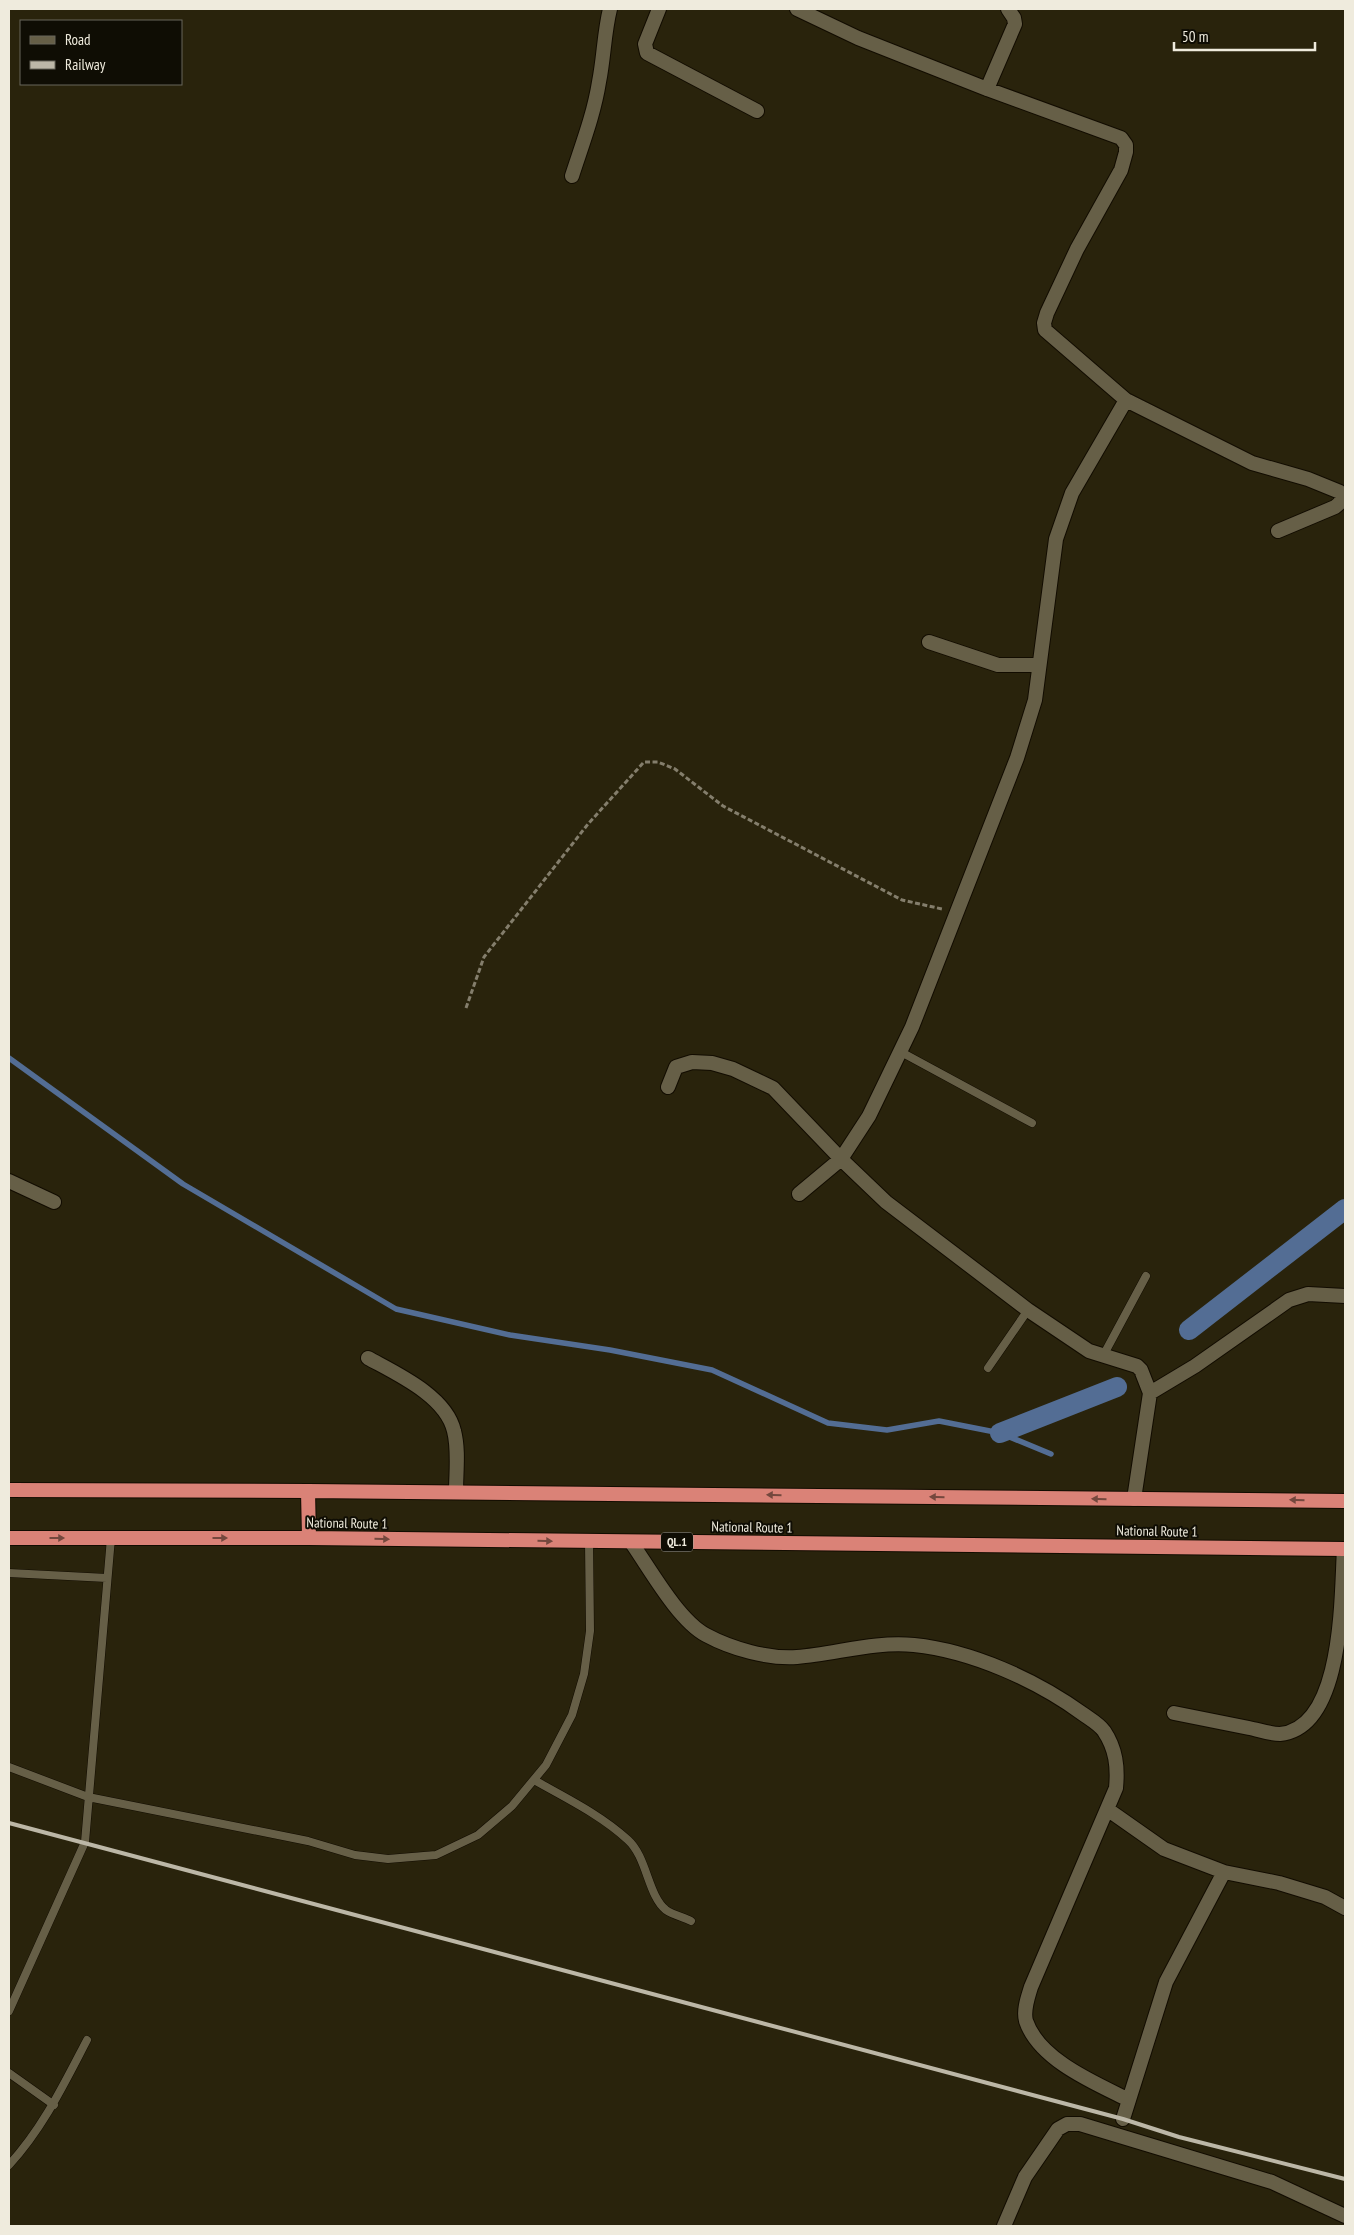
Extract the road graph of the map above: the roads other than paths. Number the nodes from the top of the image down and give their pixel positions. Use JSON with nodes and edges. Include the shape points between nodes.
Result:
{"nodes":[{"id":1,"x":610,"y":9,"type":"edge"},
{"id":2,"x":659,"y":9,"type":"edge"},
{"id":3,"x":797,"y":9,"type":"edge"},
{"id":4,"x":1008,"y":9,"type":"edge"},
{"id":5,"x":987,"y":89,"type":"junction"},
{"id":6,"x":757,"y":111,"type":"dead end"},
{"id":7,"x":572,"y":176,"type":"dead end"},
{"id":8,"x":1126,"y":400,"type":"junction"},
{"id":9,"x":1278,"y":531,"type":"dead end"},
{"id":10,"x":929,"y":642,"type":"dead end"},
{"id":11,"x":1039,"y":665,"type":"junction"},
{"id":12,"x":900,"y":1052,"type":"junction"},
{"id":13,"x":668,"y":1087,"type":"dead end"},
{"id":14,"x":1032,"y":1123,"type":"dead end"},
{"id":15,"x":841,"y":1159,"type":"junction"},
{"id":16,"x":9,"y":1181,"type":"edge"},
{"id":17,"x":799,"y":1194,"type":"dead end"},
{"id":18,"x":54,"y":1202,"type":"dead end"},
{"id":19,"x":1146,"y":1276,"type":"dead end"},
{"id":20,"x":1345,"y":1296,"type":"edge"},
{"id":21,"x":1028,"y":1310,"type":"junction"},
{"id":22,"x":1103,"y":1356,"type":"junction"},
{"id":23,"x":368,"y":1358,"type":"dead end"},
{"id":24,"x":988,"y":1368,"type":"dead end"},
{"id":25,"x":1150,"y":1393,"type":"junction"},
{"id":26,"x":9,"y":1490,"type":"edge"},
{"id":27,"x":308,"y":1491,"type":"junction"},
{"id":28,"x":456,"y":1492,"type":"junction"},
{"id":29,"x":1134,"y":1499,"type":"junction"},
{"id":30,"x":1345,"y":1501,"type":"edge"},
{"id":31,"x":9,"y":1538,"type":"edge"},
{"id":32,"x":111,"y":1538,"type":"junction"},
{"id":33,"x":308,"y":1538,"type":"junction"},
{"id":34,"x":589,"y":1541,"type":"junction"},
{"id":35,"x":632,"y":1542,"type":"junction"},
{"id":36,"x":1344,"y":1549,"type":"edge"},
{"id":37,"x":9,"y":1573,"type":"edge"},
{"id":38,"x":107,"y":1578,"type":"junction"},
{"id":39,"x":1342,"y":1639,"type":"edge"},
{"id":40,"x":1174,"y":1714,"type":"dead end"},
{"id":41,"x":9,"y":1766,"type":"edge"},
{"id":42,"x":534,"y":1780,"type":"junction"},
{"id":43,"x":88,"y":1797,"type":"junction"},
{"id":44,"x":1107,"y":1810,"type":"junction"},
{"id":45,"x":1224,"y":1872,"type":"junction"},
{"id":46,"x":1345,"y":1908,"type":"edge"},
{"id":47,"x":691,"y":1921,"type":"dead end"},
{"id":48,"x":9,"y":2011,"type":"edge"},
{"id":49,"x":87,"y":2040,"type":"dead end"},
{"id":50,"x":9,"y":2073,"type":"edge"},
{"id":51,"x":1129,"y":2100,"type":"junction"},
{"id":52,"x":54,"y":2105,"type":"junction"},
{"id":53,"x":1124,"y":2119,"type":"dead end"},
{"id":54,"x":9,"y":2165,"type":"edge"},
{"id":55,"x":1345,"y":2216,"type":"edge"},
{"id":56,"x":1004,"y":2226,"type":"edge"}],
"edges":[{"from":1,"to":7,"type":"street","via":[[600,80]]},
{"from":2,"to":6,"type":"street","via":[[645,44],[647,53]]},
{"from":3,"to":5,"type":"street","via":[[858,38]]},
{"from":4,"to":5,"type":"street","via":[[1015,24]]},
{"from":5,"to":8,"type":"street","via":[[1113,134],[1126,145],[1121,170],[1077,249],[1044,323],[1045,330]]},
{"from":8,"to":9,"type":"street","via":[[1252,463],[1340,492],[1342,501],[1335,507]]},
{"from":8,"to":11,"type":"street","via":[[1072,493],[1060,524]]},
{"from":10,"to":11,"type":"street","via":[[998,664]]},
{"from":11,"to":12,"type":"street","via":[[1034,705],[1017,758],[945,947]]},
{"from":12,"to":14,"type":"lane"},
{"from":12,"to":15,"type":"street","via":[[869,1116]]},
{"from":13,"to":15,"type":"street","via":[[679,1065],[712,1063],[733,1070],[773,1088]]},
{"from":15,"to":17,"type":"street"},
{"from":15,"to":21,"type":"street","via":[[886,1202]]},
{"from":16,"to":18,"type":"street"},
{"from":19,"to":22,"type":"lane"},
{"from":20,"to":25,"type":"street","via":[[1308,1294],[1289,1300]]},
{"from":21,"to":22,"type":"street","via":[[1078,1344]]},
{"from":21,"to":24,"type":"lane"},
{"from":22,"to":25,"type":"street","via":[[1137,1366]]},
{"from":23,"to":28,"type":"street","via":[[409,1380],[430,1396],[447,1416],[454,1431]]},
{"from":25,"to":29,"type":"street"},
{"from":26,"to":27,"type":"highway"},
{"from":27,"to":28,"type":"highway"},
{"from":27,"to":33,"type":"highway"},
{"from":29,"to":28,"type":"highway","one_way":true},
{"from":30,"to":29,"type":"highway","one_way":true},
{"from":31,"to":32,"type":"highway","name":"National Route 1","number":"QL.1","one_way":true},
{"from":32,"to":33,"type":"highway","name":"National Route 1","number":"QL.1","one_way":true},
{"from":32,"to":38,"type":"lane"},
{"from":33,"to":34,"type":"highway","name":"National Route 1","number":"QL.1","one_way":true},
{"from":34,"to":35,"type":"highway","name":"National Route 1","number":"QL.1"},
{"from":34,"to":42,"type":"lane","via":[[590,1631],[584,1674],[572,1715],[546,1765]]},
{"from":35,"to":36,"type":"highway","name":"National Route 1","number":"QL.1"},
{"from":35,"to":44,"type":"street","via":[[689,1624],[707,1636],[778,1656],[798,1657],[843,1648],[914,1645],[1004,1670],[1056,1695],[1102,1728],[1112,1746],[1118,1768],[1116,1788]]},
{"from":36,"to":39,"type":"street"},
{"from":37,"to":38,"type":"lane"},
{"from":38,"to":43,"type":"lane"},
{"from":39,"to":40,"type":"street","via":[[1326,1691],[1312,1718],[1297,1729],[1279,1734]]},
{"from":41,"to":43,"type":"lane"},
{"from":42,"to":43,"type":"lane","via":[[512,1806],[478,1835],[436,1855],[388,1859],[355,1855],[308,1842]]},
{"from":42,"to":47,"type":"lane","via":[[598,1817],[629,1840],[638,1852],[664,1909]]},
{"from":43,"to":48,"type":"lane","via":[[85,1842]]},
{"from":44,"to":45,"type":"street","via":[[1164,1849]]},
{"from":44,"to":51,"type":"street","via":[[1031,1987],[1026,2020],[1033,2035],[1058,2061]]},
{"from":45,"to":46,"type":"street","via":[[1279,1883],[1325,1897]]},
{"from":45,"to":51,"type":"street","via":[[1166,1982]]},
{"from":49,"to":52,"type":"lane"},
{"from":50,"to":52,"type":"lane"},
{"from":51,"to":53,"type":"street"},
{"from":52,"to":54,"type":"lane"},
{"from":55,"to":56,"type":"street","via":[[1272,2182],[1098,2129],[1067,2124],[1058,2129],[1025,2177]]}]}
